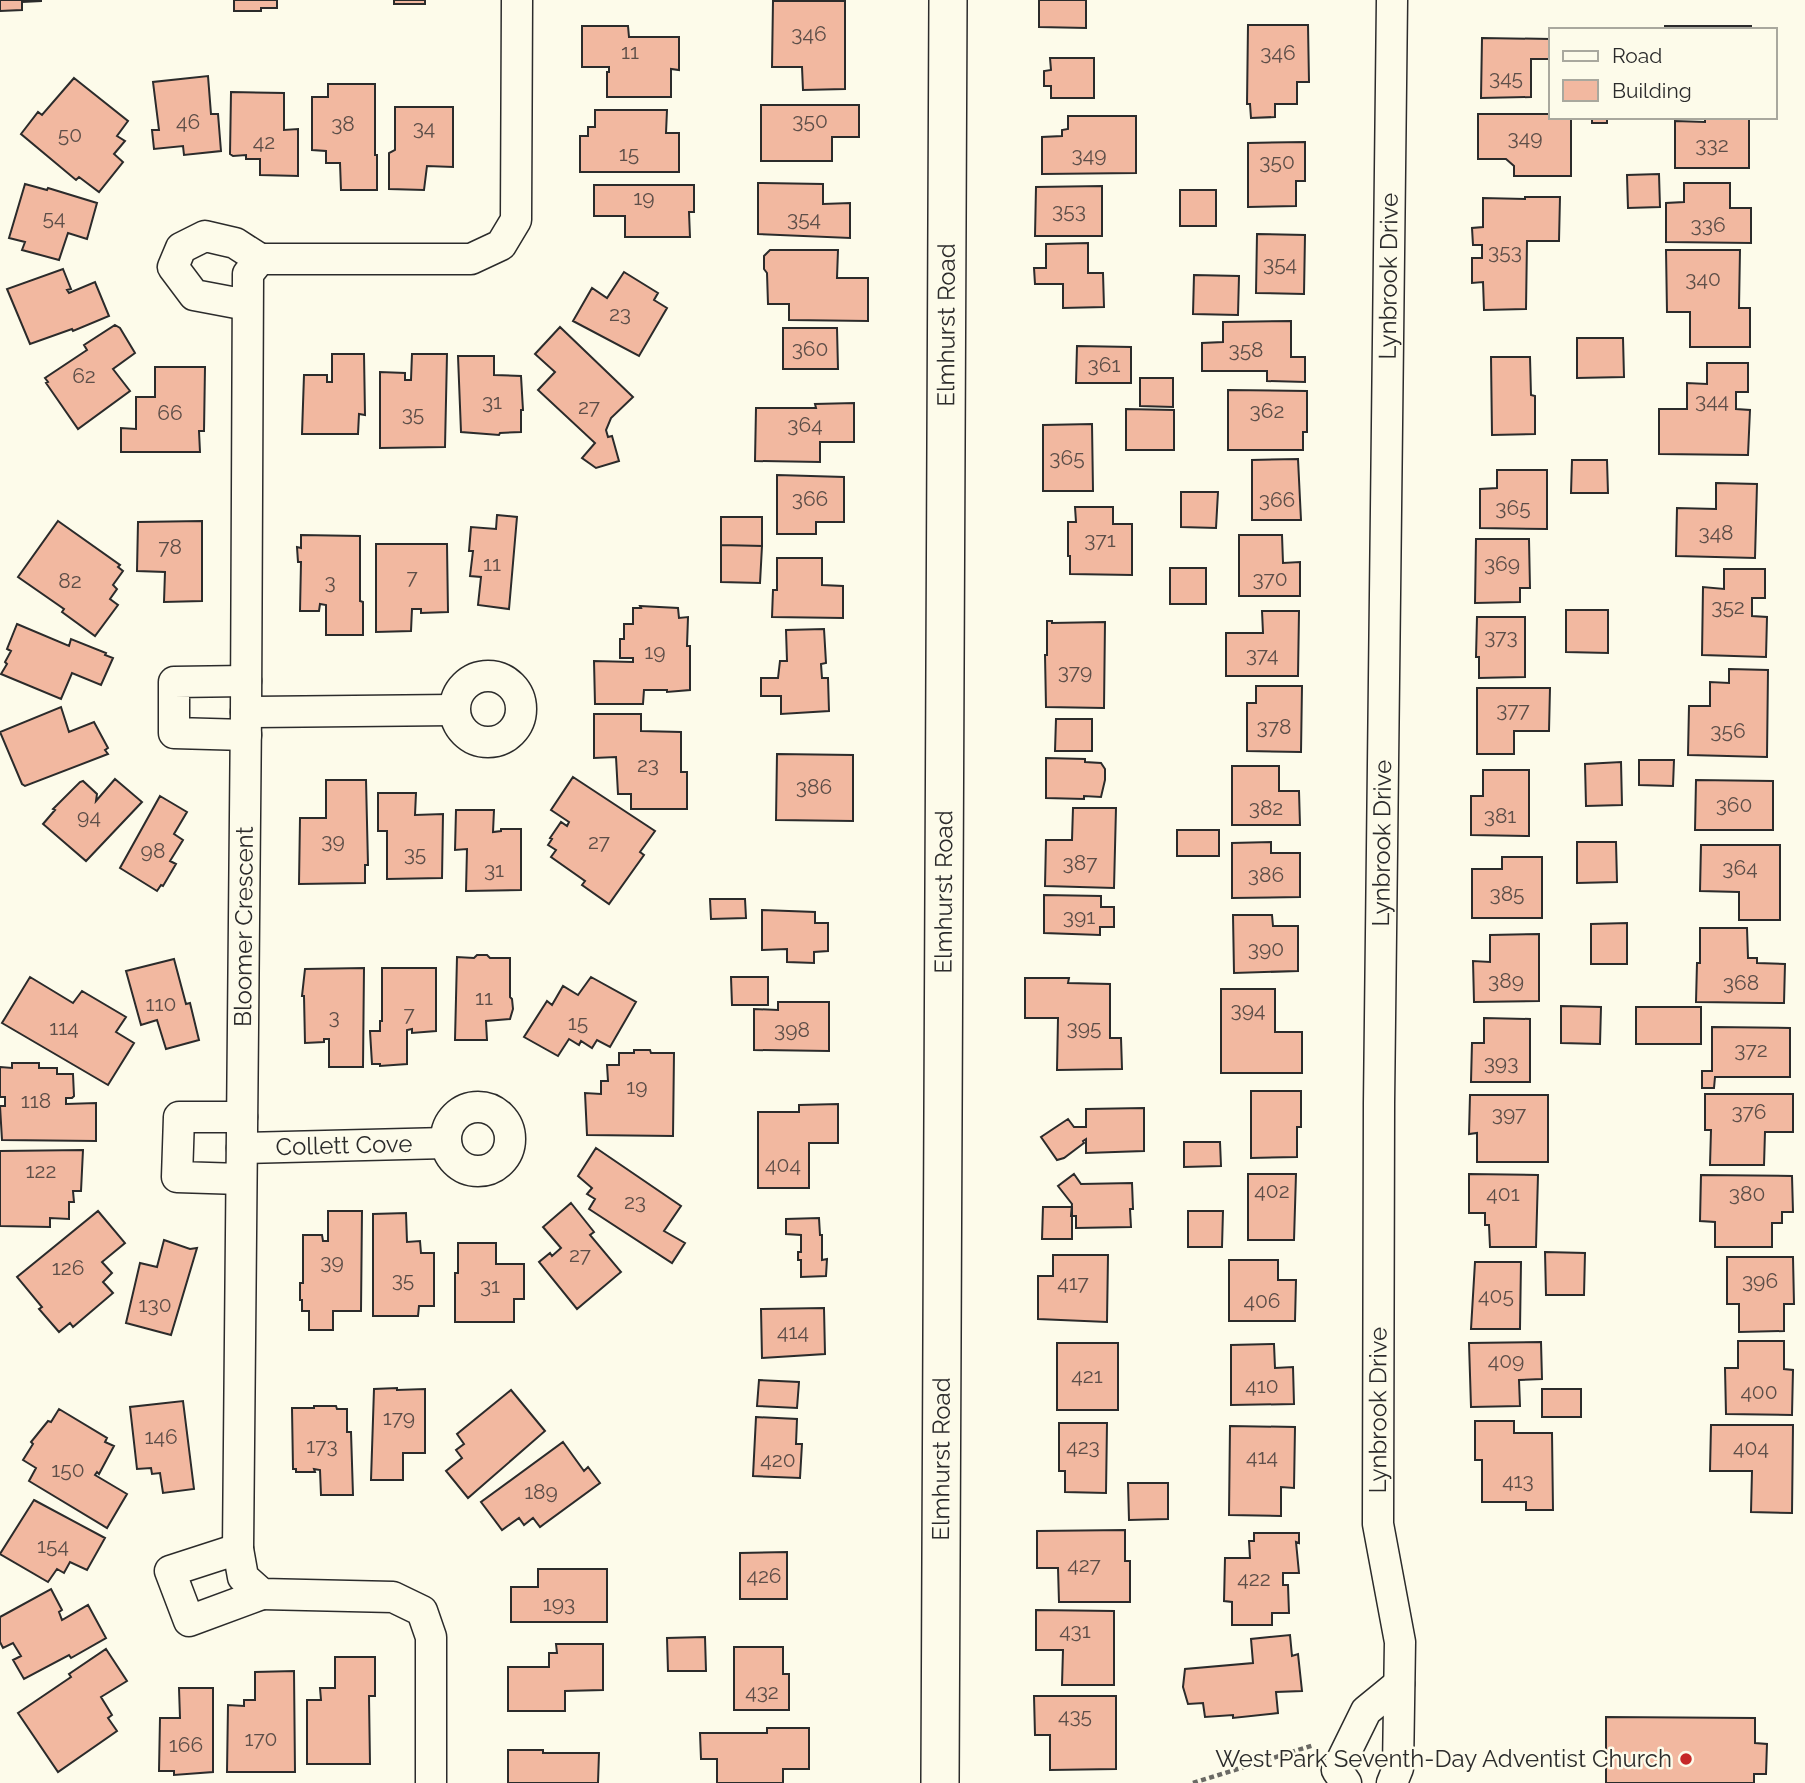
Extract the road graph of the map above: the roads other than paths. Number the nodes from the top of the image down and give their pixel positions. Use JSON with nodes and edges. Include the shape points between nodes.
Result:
{"nodes":[{"id":1,"x":517,"y":0,"type":"edge"},
{"id":2,"x":948,"y":0,"type":"edge"},
{"id":3,"x":1392,"y":0,"type":"edge"},
{"id":4,"x":260,"y":259,"type":"junction"},
{"id":5,"x":247,"y":305,"type":"junction"},
{"id":6,"x":246,"y":681,"type":"junction"},
{"id":7,"x":454,"y":710,"type":"dead end"},
{"id":8,"x":246,"y":723,"type":"junction"},
{"id":9,"x":242,"y":1117,"type":"junction"},
{"id":10,"x":446,"y":1143,"type":"dead end"},
{"id":11,"x":242,"y":1148,"type":"junction"},
{"id":12,"x":241,"y":1179,"type":"junction"},
{"id":13,"x":238,"y":1549,"type":"junction"},
{"id":14,"x":262,"y":1594,"type":"junction"},
{"id":15,"x":1399,"y":1684,"type":"junction"},
{"id":16,"x":431,"y":1783,"type":"edge"},
{"id":17,"x":940,"y":1783,"type":"edge"},
{"id":18,"x":1346,"y":1783,"type":"edge"},
{"id":19,"x":1392,"y":1783,"type":"edge"}],
"edges":[{"from":1,"to":4,"type":"street","via":[[516,220],[501,245],[471,259]]},
{"from":2,"to":17,"type":"street","name":"Elmhurst Road"},
{"from":3,"to":15,"type":"street","name":"Lynbrook Drive","via":[[1378,1524],[1400,1642]]},
{"from":4,"to":5,"type":"street","name":"Bloomer Crescent","via":[[248,274]]},
{"from":4,"to":5,"type":"street","via":[[235,243],[205,236],[181,248],[173,267],[194,296]]},
{"from":5,"to":6,"type":"street","name":"Bloomer Crescent"},
{"from":6,"to":8,"type":"street","name":"Bloomer Crescent"},
{"from":6,"to":8,"type":"street","via":[[174,682],[174,733]]},
{"from":7,"to":8,"type":"street"},
{"from":8,"to":9,"type":"street","name":"Bloomer Crescent"},
{"from":9,"to":11,"type":"street","name":"Bloomer Crescent"},
{"from":9,"to":12,"type":"street","via":[[179,1117],[177,1177]]},
{"from":10,"to":11,"type":"street","name":"Collett Cove"},
{"from":11,"to":12,"type":"street","name":"Bloomer Crescent"},
{"from":12,"to":13,"type":"street","name":"Bloomer Crescent"},
{"from":13,"to":14,"type":"street","name":"Bloomer Crescent","via":[[243,1577]]},
{"from":13,"to":14,"type":"street","via":[[170,1571],[189,1621]]},
{"from":14,"to":16,"type":"street","via":[[393,1597],[422,1611],[431,1637]]},
{"from":15,"to":18,"type":"street","via":[[1366,1711],[1337,1770]]},
{"from":15,"to":19,"type":"street","name":"Lynbrook Drive","via":[[1398,1768]]}]}
